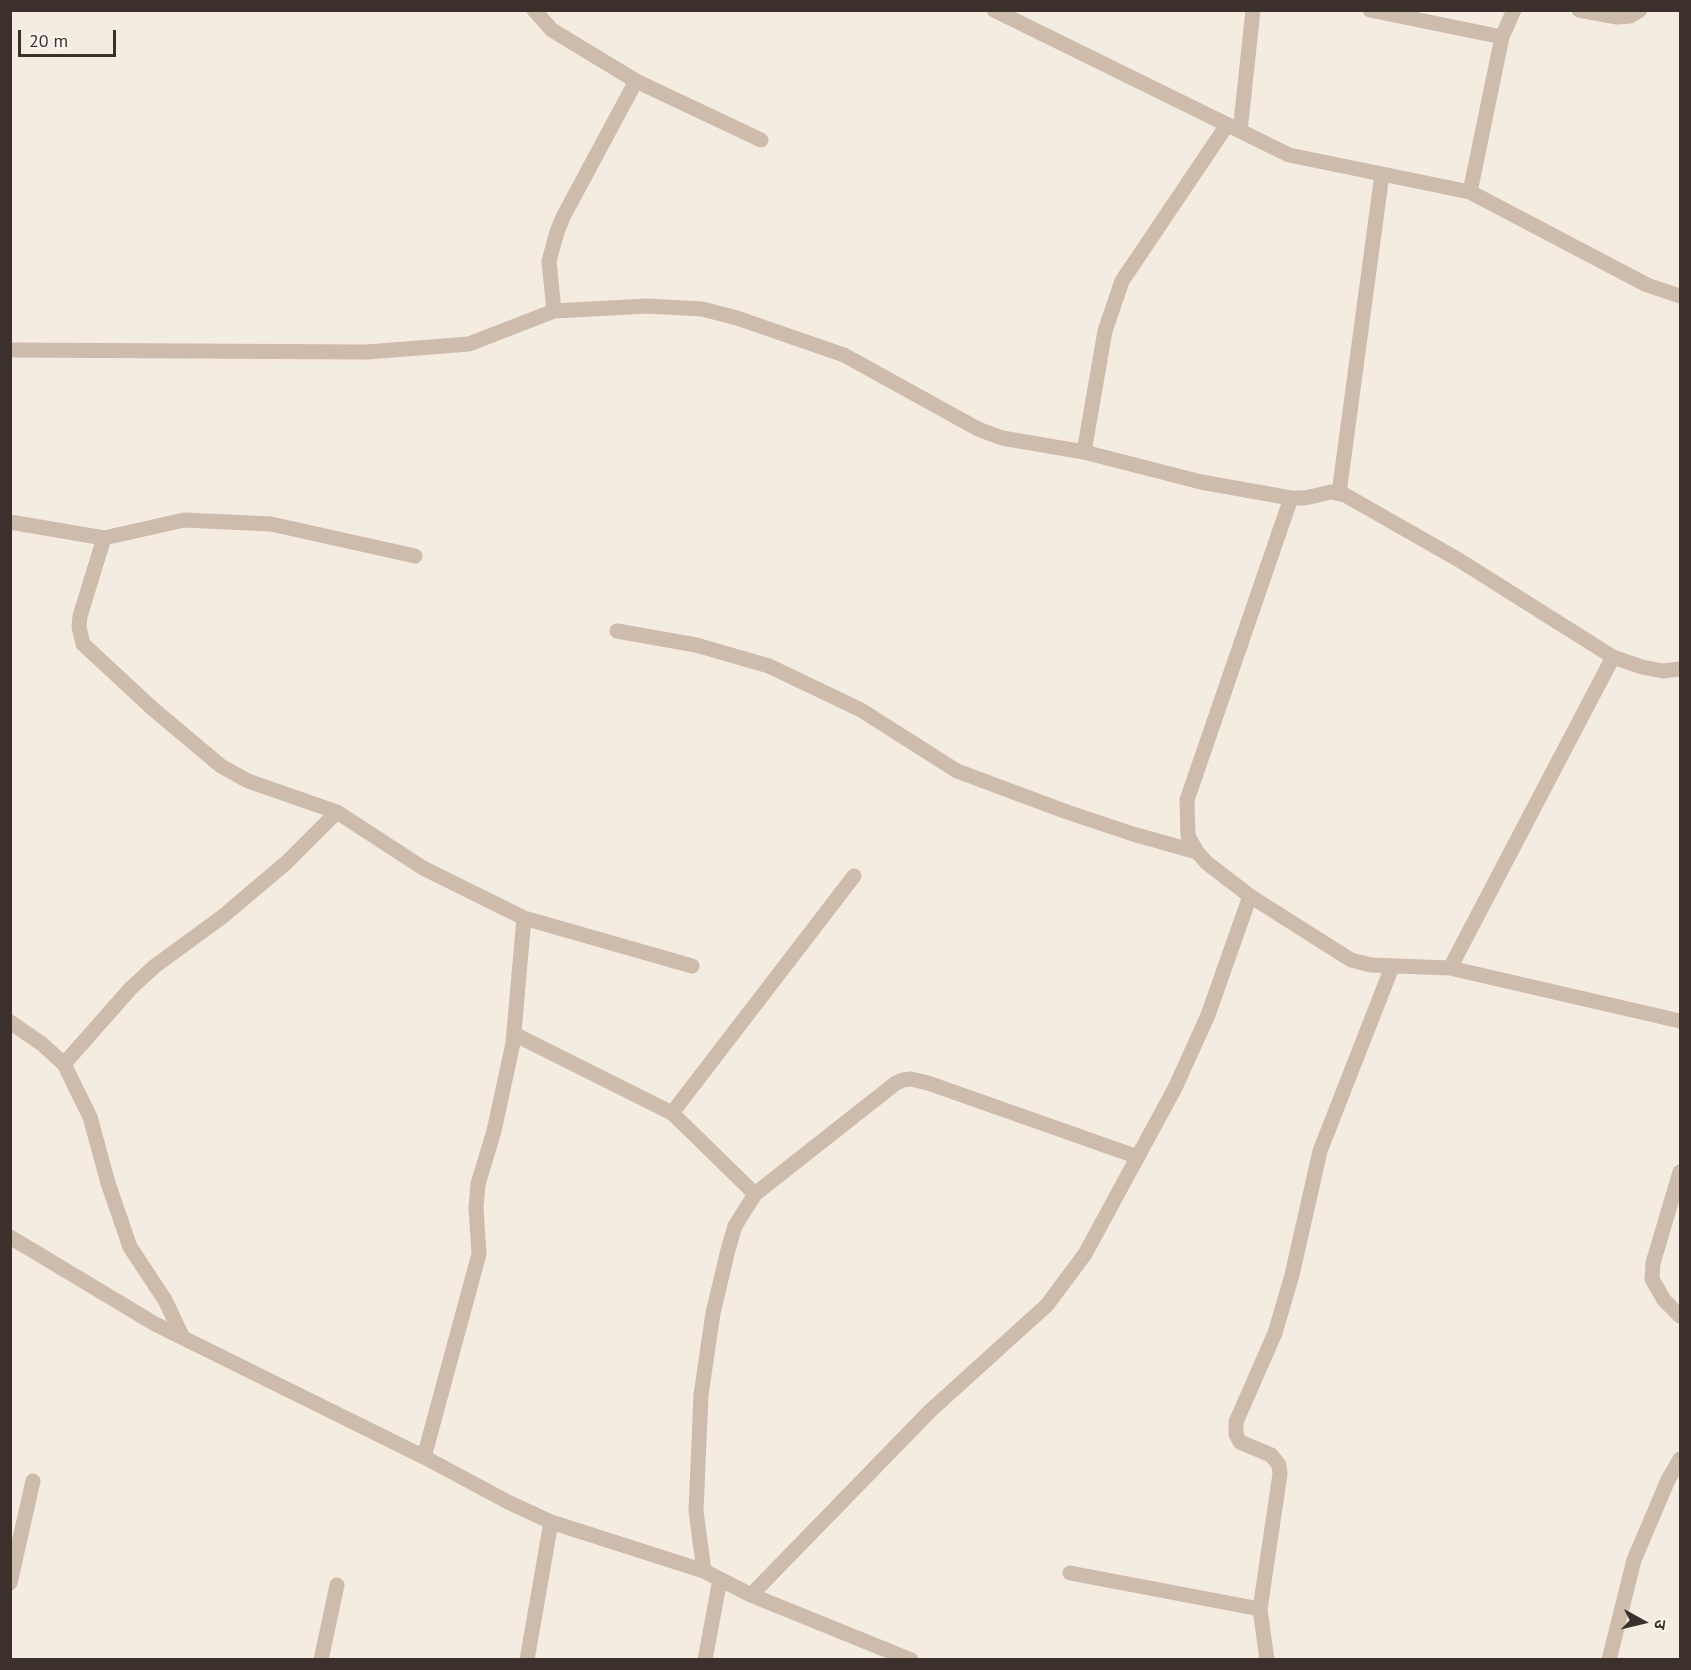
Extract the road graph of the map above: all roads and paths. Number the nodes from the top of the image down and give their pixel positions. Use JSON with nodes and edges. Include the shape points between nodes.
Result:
{"nodes":[{"id":1,"x":534,"y":10,"type":"edge"},
{"id":2,"x":994,"y":10,"type":"edge"},
{"id":3,"x":1253,"y":10,"type":"edge"},
{"id":4,"x":1370,"y":10,"type":"edge"},
{"id":5,"x":1514,"y":10,"type":"edge"},
{"id":6,"x":1579,"y":10,"type":"edge"},
{"id":7,"x":1640,"y":10,"type":"edge"},
{"id":8,"x":1502,"y":37,"type":"junction"},
{"id":9,"x":636,"y":81,"type":"junction"},
{"id":10,"x":1233,"y":128,"type":"junction"},
{"id":11,"x":761,"y":140,"type":"dead end"},
{"id":12,"x":1382,"y":174,"type":"junction"},
{"id":13,"x":1470,"y":192,"type":"junction"},
{"id":14,"x":1680,"y":296,"type":"edge"},
{"id":15,"x":554,"y":312,"type":"junction"},
{"id":16,"x":10,"y":350,"type":"edge"},
{"id":17,"x":1084,"y":452,"type":"junction"},
{"id":18,"x":1339,"y":493,"type":"junction"},
{"id":19,"x":1291,"y":498,"type":"junction"},
{"id":20,"x":10,"y":522,"type":"edge"},
{"id":21,"x":104,"y":538,"type":"junction"},
{"id":22,"x":415,"y":556,"type":"dead end"},
{"id":23,"x":617,"y":630,"type":"dead end"},
{"id":24,"x":1613,"y":657,"type":"junction"},
{"id":25,"x":1680,"y":669,"type":"edge"},
{"id":26,"x":337,"y":812,"type":"junction"},
{"id":27,"x":1197,"y":852,"type":"junction"},
{"id":28,"x":854,"y":876,"type":"dead end"},
{"id":29,"x":1250,"y":896,"type":"junction"},
{"id":30,"x":524,"y":918,"type":"junction"},
{"id":31,"x":692,"y":966,"type":"dead end"},
{"id":32,"x":1392,"y":967,"type":"junction"},
{"id":33,"x":1450,"y":968,"type":"junction"},
{"id":34,"x":1680,"y":1021,"type":"edge"},
{"id":35,"x":10,"y":1022,"type":"edge"},
{"id":36,"x":514,"y":1034,"type":"junction"},
{"id":37,"x":64,"y":1064,"type":"junction"},
{"id":38,"x":672,"y":1113,"type":"junction"},
{"id":39,"x":1138,"y":1157,"type":"junction"},
{"id":40,"x":1680,"y":1172,"type":"edge"},
{"id":41,"x":755,"y":1194,"type":"junction"},
{"id":42,"x":10,"y":1237,"type":"edge"},
{"id":43,"x":1680,"y":1316,"type":"edge"},
{"id":44,"x":182,"y":1336,"type":"junction"},
{"id":45,"x":424,"y":1457,"type":"junction"},
{"id":46,"x":1680,"y":1459,"type":"edge"},
{"id":47,"x":33,"y":1481,"type":"dead end"},
{"id":48,"x":551,"y":1522,"type":"junction"},
{"id":49,"x":705,"y":1572,"type":"junction"},
{"id":50,"x":1070,"y":1574,"type":"dead end"},
{"id":51,"x":720,"y":1579,"type":"junction"},
{"id":52,"x":10,"y":1583,"type":"edge"},
{"id":53,"x":337,"y":1586,"type":"dead end"},
{"id":54,"x":751,"y":1595,"type":"junction"},
{"id":55,"x":1260,"y":1609,"type":"junction"},
{"id":56,"x":321,"y":1659,"type":"edge"},
{"id":57,"x":527,"y":1659,"type":"edge"},
{"id":58,"x":705,"y":1659,"type":"edge"},
{"id":59,"x":911,"y":1659,"type":"edge"},
{"id":60,"x":1267,"y":1659,"type":"edge"},
{"id":61,"x":1610,"y":1659,"type":"edge"}],
"edges":[{"from":1,"to":9,"type":"street","via":[[552,30]]},
{"from":2,"to":10,"type":"street"},
{"from":3,"to":10,"type":"street"},
{"from":4,"to":8,"type":"street"},
{"from":5,"to":8,"type":"street"},
{"from":6,"to":7,"type":"street","via":[[1617,17]]},
{"from":8,"to":13,"type":"street"},
{"from":9,"to":11,"type":"street"},
{"from":9,"to":15,"type":"street","via":[[562,217],[549,261]]},
{"from":10,"to":12,"type":"street","via":[[1289,155]]},
{"from":10,"to":17,"type":"street","via":[[1122,281],[1105,331]]},
{"from":12,"to":13,"type":"street"},
{"from":12,"to":18,"type":"street"},
{"from":13,"to":14,"type":"street","via":[[1647,285]]},
{"from":15,"to":16,"type":"street","via":[[469,344],[367,352]]},
{"from":15,"to":17,"type":"street","via":[[647,306],[702,309],[729,315],[844,355],[986,432]]},
{"from":17,"to":19,"type":"street","via":[[1201,482]]},
{"from":18,"to":19,"type":"street"},
{"from":18,"to":24,"type":"street","via":[[1459,560]]},
{"from":19,"to":27,"type":"street","via":[[1187,800],[1188,836]]},
{"from":20,"to":21,"type":"street"},
{"from":21,"to":22,"type":"street","via":[[184,520],[271,524]]},
{"from":21,"to":26,"type":"street","via":[[80,616],[83,644],[221,766],[248,781]]},
{"from":23,"to":27,"type":"street","via":[[696,645],[769,666],[861,710],[957,771],[1067,812]]},
{"from":24,"to":25,"type":"street","via":[[1642,668]]},
{"from":24,"to":33,"type":"street"},
{"from":26,"to":30,"type":"street","via":[[423,868]]},
{"from":26,"to":37,"type":"street","via":[[286,863],[131,988]]},
{"from":27,"to":29,"type":"street"},
{"from":28,"to":38,"type":"street"},
{"from":29,"to":32,"type":"street","via":[[1351,960]]},
{"from":29,"to":39,"type":"street","via":[[1208,1015]]},
{"from":30,"to":31,"type":"street"},
{"from":30,"to":36,"type":"street"},
{"from":32,"to":33,"type":"street"},
{"from":32,"to":55,"type":"street","via":[[1320,1150],[1275,1333],[1236,1422],[1240,1442],[1271,1455],[1279,1465]]},
{"from":33,"to":34,"type":"street"},
{"from":35,"to":37,"type":"street"},
{"from":36,"to":38,"type":"street"},
{"from":36,"to":45,"type":"street","via":[[496,1122],[478,1184],[479,1254]]},
{"from":37,"to":44,"type":"street","via":[[90,1117],[130,1247],[165,1300]]},
{"from":38,"to":41,"type":"street"},
{"from":39,"to":41,"type":"street","via":[[911,1079],[903,1080]]},
{"from":39,"to":54,"type":"street","via":[[1085,1254],[1047,1305],[930,1411]]},
{"from":40,"to":43,"type":"street","via":[[1653,1263],[1652,1279],[1664,1300]]},
{"from":41,"to":49,"type":"street","via":[[735,1226],[728,1250],[713,1313],[701,1395],[696,1511]]},
{"from":42,"to":44,"type":"street","via":[[155,1324]]},
{"from":44,"to":45,"type":"street"},
{"from":45,"to":48,"type":"street"},
{"from":46,"to":61,"type":"street","via":[[1634,1560]]},
{"from":47,"to":52,"type":"street"},
{"from":48,"to":49,"type":"street"},
{"from":48,"to":57,"type":"street"},
{"from":49,"to":51,"type":"street"},
{"from":50,"to":55,"type":"street"},
{"from":51,"to":54,"type":"street"},
{"from":51,"to":58,"type":"street"},
{"from":53,"to":56,"type":"street"},
{"from":54,"to":59,"type":"street"},
{"from":55,"to":60,"type":"street"}]}
